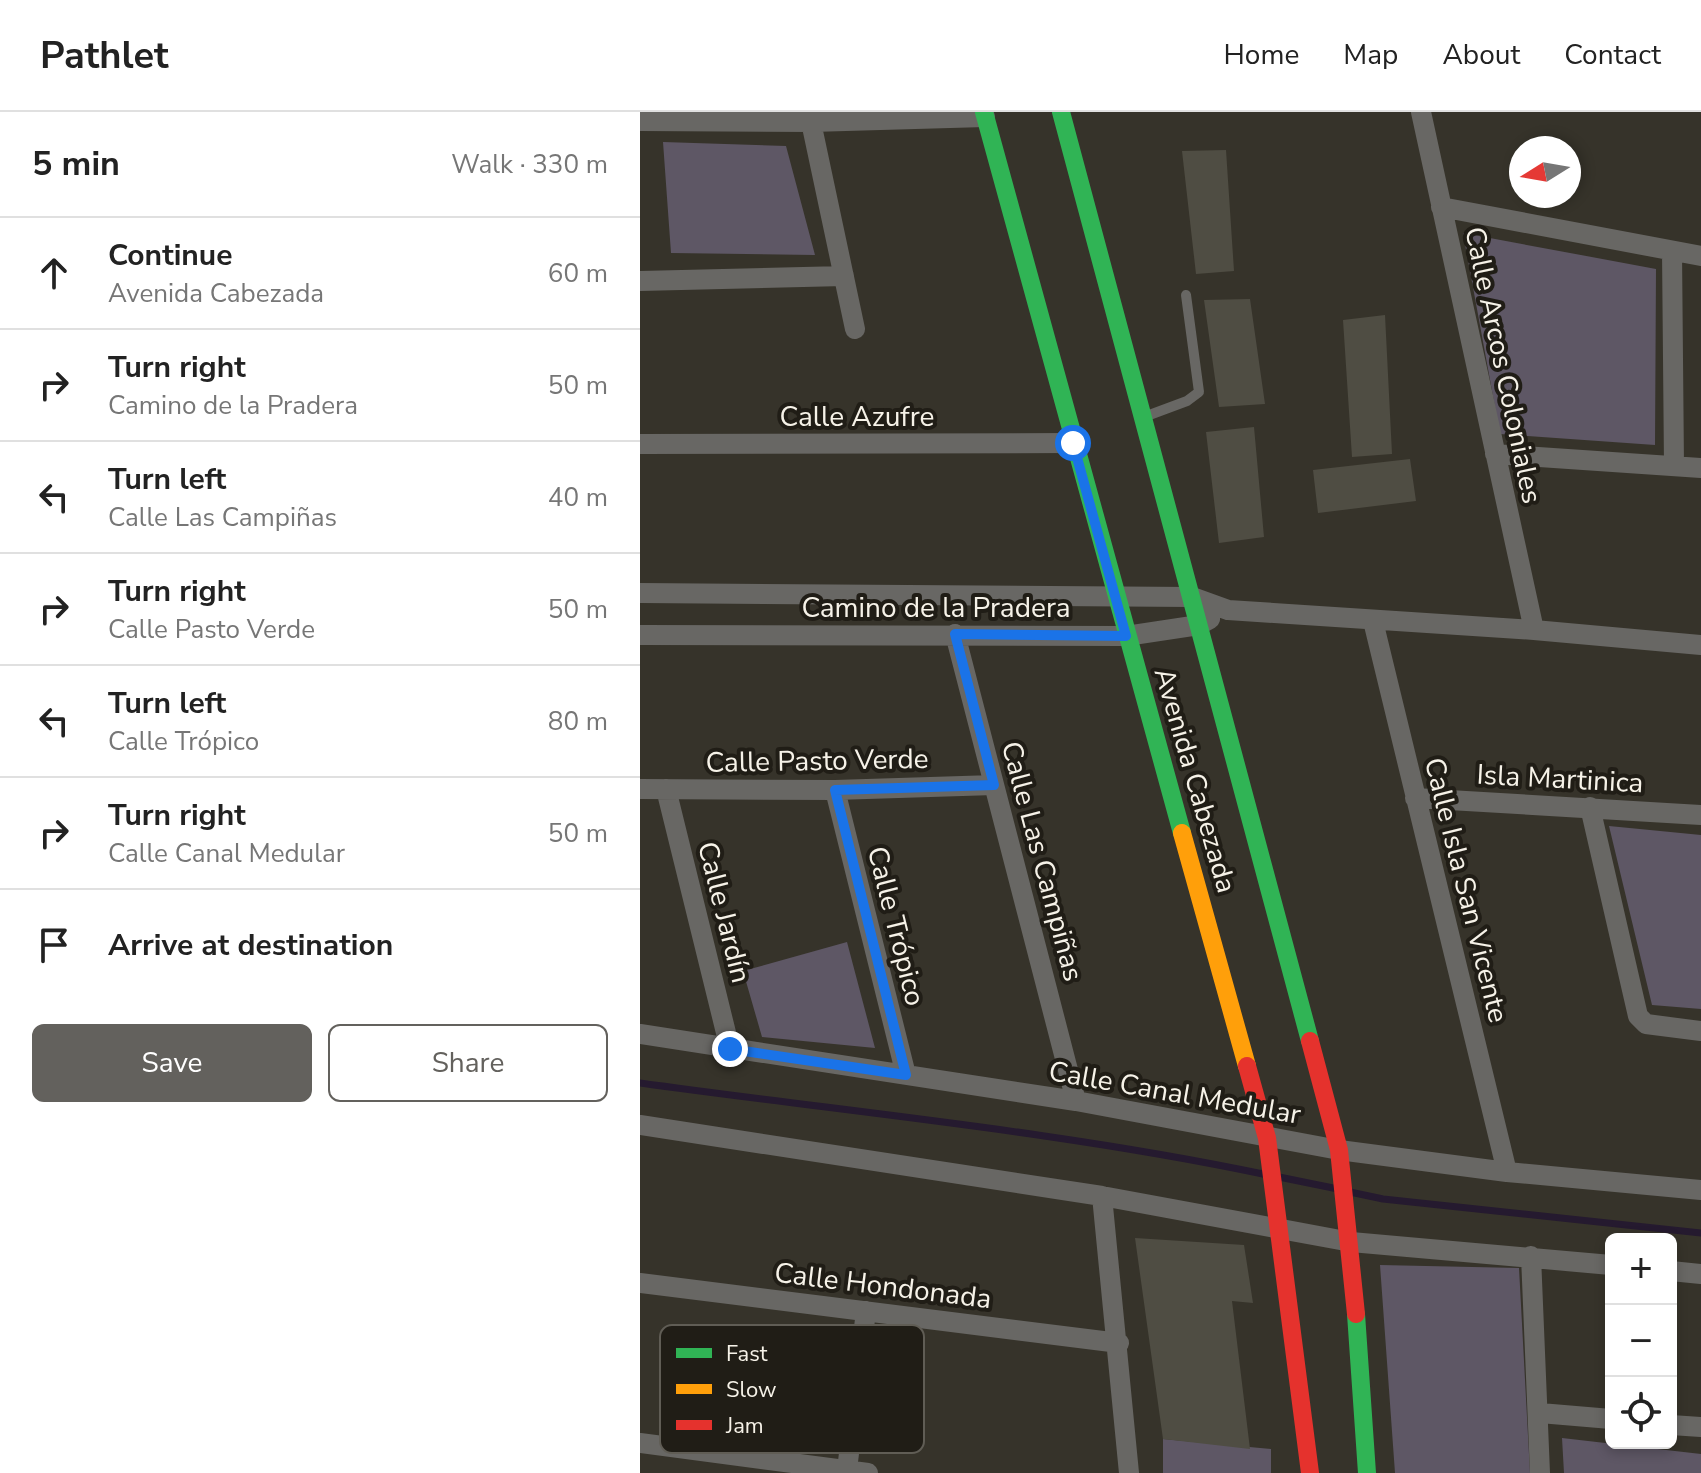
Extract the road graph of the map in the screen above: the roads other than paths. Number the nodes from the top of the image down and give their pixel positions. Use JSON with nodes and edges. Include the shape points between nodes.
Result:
{"nodes":[{"id":1,"x":1061,"y":112,"type":"edge"},
{"id":2,"x":1421,"y":112,"type":"edge"},
{"id":3,"x":985,"y":114,"type":"edge"},
{"id":4,"x":640,"y":121,"type":"edge"},
{"id":5,"x":811,"y":122,"type":"junction"},
{"id":6,"x":1441,"y":207,"type":"junction"},
{"id":7,"x":1672,"y":251,"type":"junction"},
{"id":8,"x":1701,"y":256,"type":"edge"},
{"id":9,"x":844,"y":276,"type":"junction"},
{"id":10,"x":640,"y":281,"type":"edge"},
{"id":11,"x":1186,"y":295,"type":"dead end"},
{"id":12,"x":855,"y":329,"type":"dead end"},
{"id":13,"x":1142,"y":417,"type":"junction"},
{"id":14,"x":1073,"y":443,"type":"junction"},
{"id":15,"x":640,"y":444,"type":"edge"},
{"id":16,"x":1495,"y":454,"type":"junction"},
{"id":17,"x":1674,"y":466,"type":"junction"},
{"id":18,"x":1701,"y":468,"type":"edge"},
{"id":19,"x":640,"y":593,"type":"edge"},
{"id":20,"x":1115,"y":596,"type":"junction"},
{"id":21,"x":1192,"y":597,"type":"junction"},
{"id":22,"x":1228,"y":610,"type":"junction"},
{"id":23,"x":1373,"y":621,"type":"junction"},
{"id":24,"x":1199,"y":625,"type":"junction"},
{"id":25,"x":1534,"y":630,"type":"junction"},
{"id":26,"x":955,"y":634,"type":"junction"},
{"id":27,"x":640,"y":635,"type":"edge"},
{"id":28,"x":1126,"y":636,"type":"junction"},
{"id":29,"x":1701,"y":645,"type":"edge"},
{"id":30,"x":994,"y":785,"type":"junction"},
{"id":31,"x":640,"y":789,"type":"edge"},
{"id":32,"x":666,"y":789,"type":"junction"},
{"id":33,"x":835,"y":790,"type":"junction"},
{"id":34,"x":1415,"y":798,"type":"junction"},
{"id":35,"x":1590,"y":807,"type":"junction"},
{"id":36,"x":1701,"y":815,"type":"edge"},
{"id":37,"x":1701,"y":1031,"type":"edge"},
{"id":38,"x":640,"y":1034,"type":"edge"},
{"id":39,"x":730,"y":1049,"type":"junction"},
{"id":40,"x":906,"y":1075,"type":"junction"},
{"id":41,"x":1076,"y":1101,"type":"junction"},
{"id":42,"x":640,"y":1125,"type":"edge"},
{"id":43,"x":1268,"y":1146,"type":"junction"},
{"id":44,"x":1341,"y":1160,"type":"junction"},
{"id":45,"x":1507,"y":1172,"type":"junction"},
{"id":46,"x":1701,"y":1190,"type":"edge"},
{"id":47,"x":1102,"y":1196,"type":"junction"},
{"id":48,"x":1281,"y":1230,"type":"junction"},
{"id":49,"x":1351,"y":1242,"type":"junction"},
{"id":50,"x":1531,"y":1256,"type":"junction"},
{"id":51,"x":1605,"y":1264,"type":"edge"},
{"id":52,"x":1677,"y":1272,"type":"edge"},
{"id":53,"x":1701,"y":1274,"type":"edge"},
{"id":54,"x":640,"y":1283,"type":"edge"},
{"id":55,"x":866,"y":1311,"type":"junction"},
{"id":56,"x":864,"y":1325,"type":"edge"},
{"id":57,"x":1119,"y":1343,"type":"junction"},
{"id":58,"x":1540,"y":1413,"type":"junction"},
{"id":59,"x":1605,"y":1418,"type":"edge"},
{"id":60,"x":1677,"y":1425,"type":"edge"},
{"id":61,"x":1701,"y":1427,"type":"edge"},
{"id":62,"x":640,"y":1443,"type":"edge"},
{"id":63,"x":660,"y":1446,"type":"edge"},
{"id":64,"x":717,"y":1453,"type":"edge"},
{"id":65,"x":849,"y":1453,"type":"edge"},
{"id":66,"x":847,"y":1470,"type":"junction"},
{"id":67,"x":868,"y":1473,"type":"edge"},
{"id":68,"x":1129,"y":1473,"type":"edge"},
{"id":69,"x":1310,"y":1473,"type":"edge"},
{"id":70,"x":1367,"y":1473,"type":"edge"},
{"id":71,"x":1540,"y":1473,"type":"edge"}],
"edges":[{"from":1,"to":13,"type":"main road","name":"Avenida Cabezada"},
{"from":2,"to":6,"type":"street","name":"Calle Arcos Coloniales"},
{"from":3,"to":5,"type":"street"},
{"from":3,"to":14,"type":"main road","name":"Avenida Cabezada"},
{"from":4,"to":5,"type":"street"},
{"from":5,"to":9,"type":"street"},
{"from":6,"to":7,"type":"street"},
{"from":6,"to":16,"type":"street","name":"Calle Arcos Coloniales"},
{"from":7,"to":8,"type":"street"},
{"from":7,"to":17,"type":"street"},
{"from":9,"to":10,"type":"street"},
{"from":9,"to":12,"type":"street"},
{"from":11,"to":13,"type":"lane","via":[[1199,392]]},
{"from":13,"to":21,"type":"main road","name":"Avenida Cabezada"},
{"from":14,"to":15,"type":"street","name":"Calle Azufre"},
{"from":14,"to":20,"type":"main road","name":"Avenida Cabezada"},
{"from":16,"to":17,"type":"street"},
{"from":16,"to":25,"type":"street","name":"Calle Arcos Coloniales"},
{"from":17,"to":18,"type":"street"},
{"from":19,"to":20,"type":"street","name":"Camino de la Pradera"},
{"from":20,"to":21,"type":"street","name":"Camino de la Pradera"},
{"from":20,"to":28,"type":"main road","name":"Avenida Cabezada"},
{"from":21,"to":22,"type":"street","name":"Camino de la Pradera"},
{"from":21,"to":24,"type":"main road","name":"Avenida Cabezada"},
{"from":22,"to":23,"type":"street","name":"Camino de la Pradera"},
{"from":22,"to":24,"type":"street","name":"Camino de la Pradera"},
{"from":23,"to":25,"type":"street","name":"Camino de la Pradera"},
{"from":23,"to":34,"type":"street","name":"Calle Isla San Vicente"},
{"from":24,"to":28,"type":"street","name":"Camino de la Pradera"},
{"from":24,"to":44,"type":"main road","name":"Avenida Cabezada"},
{"from":25,"to":29,"type":"street","name":"Camino de la Pradera"},
{"from":26,"to":27,"type":"street","name":"Camino de la Pradera"},
{"from":26,"to":28,"type":"street","name":"Camino de la Pradera"},
{"from":26,"to":30,"type":"street","name":"Calle Las Campiñas"},
{"from":28,"to":43,"type":"main road","name":"Avenida Cabezada"},
{"from":30,"to":33,"type":"street","name":"Calle Pasto Verde"},
{"from":30,"to":41,"type":"street","name":"Calle Las Campiñas"},
{"from":31,"to":32,"type":"street","name":"Calle Pasto Verde"},
{"from":32,"to":33,"type":"street","name":"Calle Pasto Verde"},
{"from":32,"to":39,"type":"street","name":"Calle Jardín"},
{"from":33,"to":40,"type":"street","name":"Calle Trópico"},
{"from":34,"to":35,"type":"street","name":"Isla Martinica"},
{"from":34,"to":45,"type":"street","name":"Calle Isla San Vicente"},
{"from":35,"to":36,"type":"street","name":"Isla Martinica"},
{"from":35,"to":37,"type":"street","via":[[1641,1021]]},
{"from":38,"to":39,"type":"street","name":"Calle Canal Medular"},
{"from":39,"to":40,"type":"street","name":"Calle Canal Medular"},
{"from":40,"to":41,"type":"street","name":"Calle Canal Medular"},
{"from":41,"to":43,"type":"street","name":"Calle Canal Medular"},
{"from":42,"to":47,"type":"street"},
{"from":43,"to":44,"type":"street","name":"Calle Canal Medular"},
{"from":43,"to":48,"type":"main road","name":"Avenida Cabezada"},
{"from":44,"to":45,"type":"street","name":"Calle Canal Medular"},
{"from":44,"to":49,"type":"main road","name":"Avenida Cabezada"},
{"from":45,"to":46,"type":"street","name":"Calle Canal Medular"},
{"from":47,"to":48,"type":"street"},
{"from":47,"to":57,"type":"street"},
{"from":48,"to":49,"type":"street"},
{"from":48,"to":69,"type":"main road","name":"Avenida Cabezada"},
{"from":49,"to":50,"type":"street"},
{"from":49,"to":70,"type":"main road","name":"Avenida Cabezada"},
{"from":50,"to":51,"type":"street"},
{"from":50,"to":58,"type":"street"},
{"from":52,"to":53,"type":"street"},
{"from":54,"to":55,"type":"street","name":"Calle Hondonada"},
{"from":55,"to":56,"type":"street"},
{"from":55,"to":57,"type":"street","name":"Calle Hondonada"},
{"from":57,"to":68,"type":"street"},
{"from":58,"to":59,"type":"street"},
{"from":58,"to":71,"type":"street"},
{"from":60,"to":61,"type":"street"},
{"from":62,"to":63,"type":"street"},
{"from":64,"to":66,"type":"street"},
{"from":65,"to":66,"type":"street"},
{"from":66,"to":67,"type":"street"}]}
